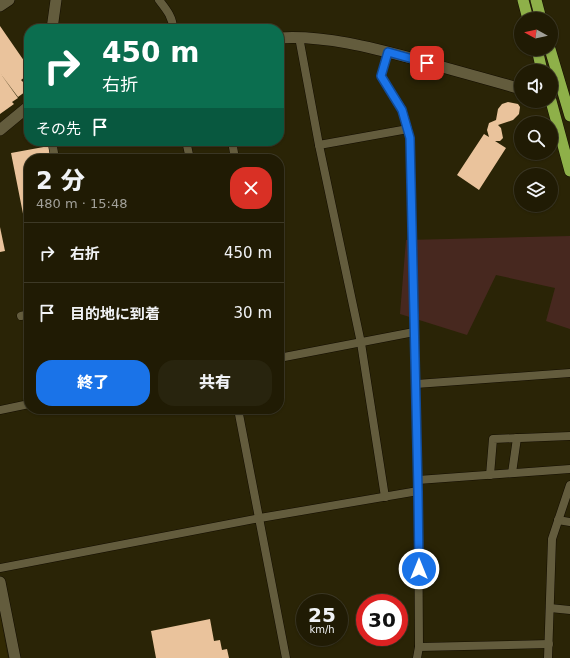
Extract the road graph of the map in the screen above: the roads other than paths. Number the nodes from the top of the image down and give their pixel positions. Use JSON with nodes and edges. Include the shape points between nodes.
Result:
{"nodes":[{"id":1,"x":9,"y":0,"type":"edge"},
{"id":2,"x":56,"y":0,"type":"edge"},
{"id":3,"x":159,"y":0,"type":"edge"},
{"id":4,"x":523,"y":0,"type":"edge"},
{"id":5,"x":536,"y":0,"type":"edge"},
{"id":6,"x":0,"y":6,"type":"edge"},
{"id":7,"x":526,"y":12,"type":"edge"},
{"id":8,"x":539,"y":12,"type":"edge"},
{"id":9,"x":53,"y":24,"type":"edge"},
{"id":10,"x":173,"y":24,"type":"edge"},
{"id":11,"x":299,"y":37,"type":"junction"},
{"id":12,"x":284,"y":38,"type":"edge"},
{"id":13,"x":388,"y":52,"type":"junction"},
{"id":14,"x":552,"y":56,"type":"edge"},
{"id":15,"x":514,"y":87,"type":"edge"},
{"id":16,"x":558,"y":100,"type":"edge"},
{"id":17,"x":568,"y":102,"type":"edge"},
{"id":18,"x":553,"y":108,"type":"edge"},
{"id":19,"x":24,"y":110,"type":"edge"},
{"id":20,"x":570,"y":116,"type":"edge"},
{"id":21,"x":408,"y":128,"type":"junction"},
{"id":22,"x":0,"y":130,"type":"edge"},
{"id":23,"x":319,"y":145,"type":"junction"},
{"id":24,"x":570,"y":171,"type":"edge"},
{"id":25,"x":414,"y":332,"type":"junction"},
{"id":26,"x":361,"y":343,"type":"junction"},
{"id":27,"x":284,"y":357,"type":"edge"},
{"id":28,"x":570,"y":373,"type":"edge"},
{"id":29,"x":416,"y":384,"type":"junction"},
{"id":30,"x":24,"y":405,"type":"edge"},
{"id":31,"x":0,"y":410,"type":"edge"},
{"id":32,"x":239,"y":414,"type":"edge"},
{"id":33,"x":570,"y":436,"type":"edge"},
{"id":34,"x":517,"y":438,"type":"junction"},
{"id":35,"x":570,"y":469,"type":"edge"},
{"id":36,"x":512,"y":473,"type":"junction"},
{"id":37,"x":490,"y":475,"type":"junction"},
{"id":38,"x":418,"y":480,"type":"junction"},
{"id":39,"x":570,"y":485,"type":"edge"},
{"id":40,"x":418,"y":491,"type":"junction"},
{"id":41,"x":385,"y":496,"type":"junction"},
{"id":42,"x":260,"y":518,"type":"junction"},
{"id":43,"x":558,"y":520,"type":"junction"},
{"id":44,"x":570,"y":522,"type":"edge"},
{"id":45,"x":0,"y":568,"type":"edge"},
{"id":46,"x":0,"y":582,"type":"edge"},
{"id":47,"x":550,"y":608,"type":"junction"},
{"id":48,"x":570,"y":610,"type":"edge"},
{"id":49,"x":549,"y":644,"type":"junction"},
{"id":50,"x":419,"y":647,"type":"junction"},
{"id":51,"x":15,"y":658,"type":"edge"},
{"id":52,"x":286,"y":658,"type":"edge"},
{"id":53,"x":417,"y":658,"type":"edge"},
{"id":54,"x":548,"y":658,"type":"edge"}],
"edges":[{"from":1,"to":6,"type":"street"},
{"from":2,"to":9,"type":"street"},
{"from":3,"to":10,"type":"street","via":[[169,13]]},
{"from":4,"to":7,"type":"highway"},
{"from":5,"to":8,"type":"highway"},
{"from":11,"to":12,"type":"street"},
{"from":11,"to":13,"type":"street","via":[[342,42]]},
{"from":11,"to":23,"type":"street"},
{"from":13,"to":15,"type":"street"},
{"from":13,"to":21,"type":"street","via":[[381,76],[402,110]]},
{"from":14,"to":17,"type":"highway"},
{"from":16,"to":17,"type":"street"},
{"from":17,"to":20,"type":"highway"},
{"from":18,"to":24,"type":"highway"},
{"from":19,"to":22,"type":"street"},
{"from":21,"to":23,"type":"street"},
{"from":21,"to":25,"type":"street"},
{"from":23,"to":26,"type":"street"},
{"from":25,"to":26,"type":"street"},
{"from":25,"to":29,"type":"street"},
{"from":26,"to":27,"type":"street"},
{"from":26,"to":41,"type":"street"},
{"from":28,"to":29,"type":"street"},
{"from":29,"to":38,"type":"street"},
{"from":30,"to":31,"type":"street"},
{"from":32,"to":42,"type":"street"},
{"from":33,"to":34,"type":"street"},
{"from":34,"to":36,"type":"street"},
{"from":34,"to":37,"type":"street","via":[[493,439]]},
{"from":35,"to":36,"type":"street"},
{"from":36,"to":37,"type":"street"},
{"from":37,"to":38,"type":"street"},
{"from":38,"to":40,"type":"street"},
{"from":39,"to":43,"type":"street"},
{"from":40,"to":41,"type":"street"},
{"from":40,"to":50,"type":"street"},
{"from":41,"to":42,"type":"street"},
{"from":42,"to":45,"type":"street"},
{"from":42,"to":52,"type":"street"},
{"from":43,"to":44,"type":"street"},
{"from":43,"to":47,"type":"street","via":[[552,539]]},
{"from":46,"to":51,"type":"street"},
{"from":47,"to":48,"type":"street"},
{"from":47,"to":49,"type":"street"},
{"from":49,"to":50,"type":"street"},
{"from":49,"to":54,"type":"street"},
{"from":50,"to":53,"type":"street"}]}
